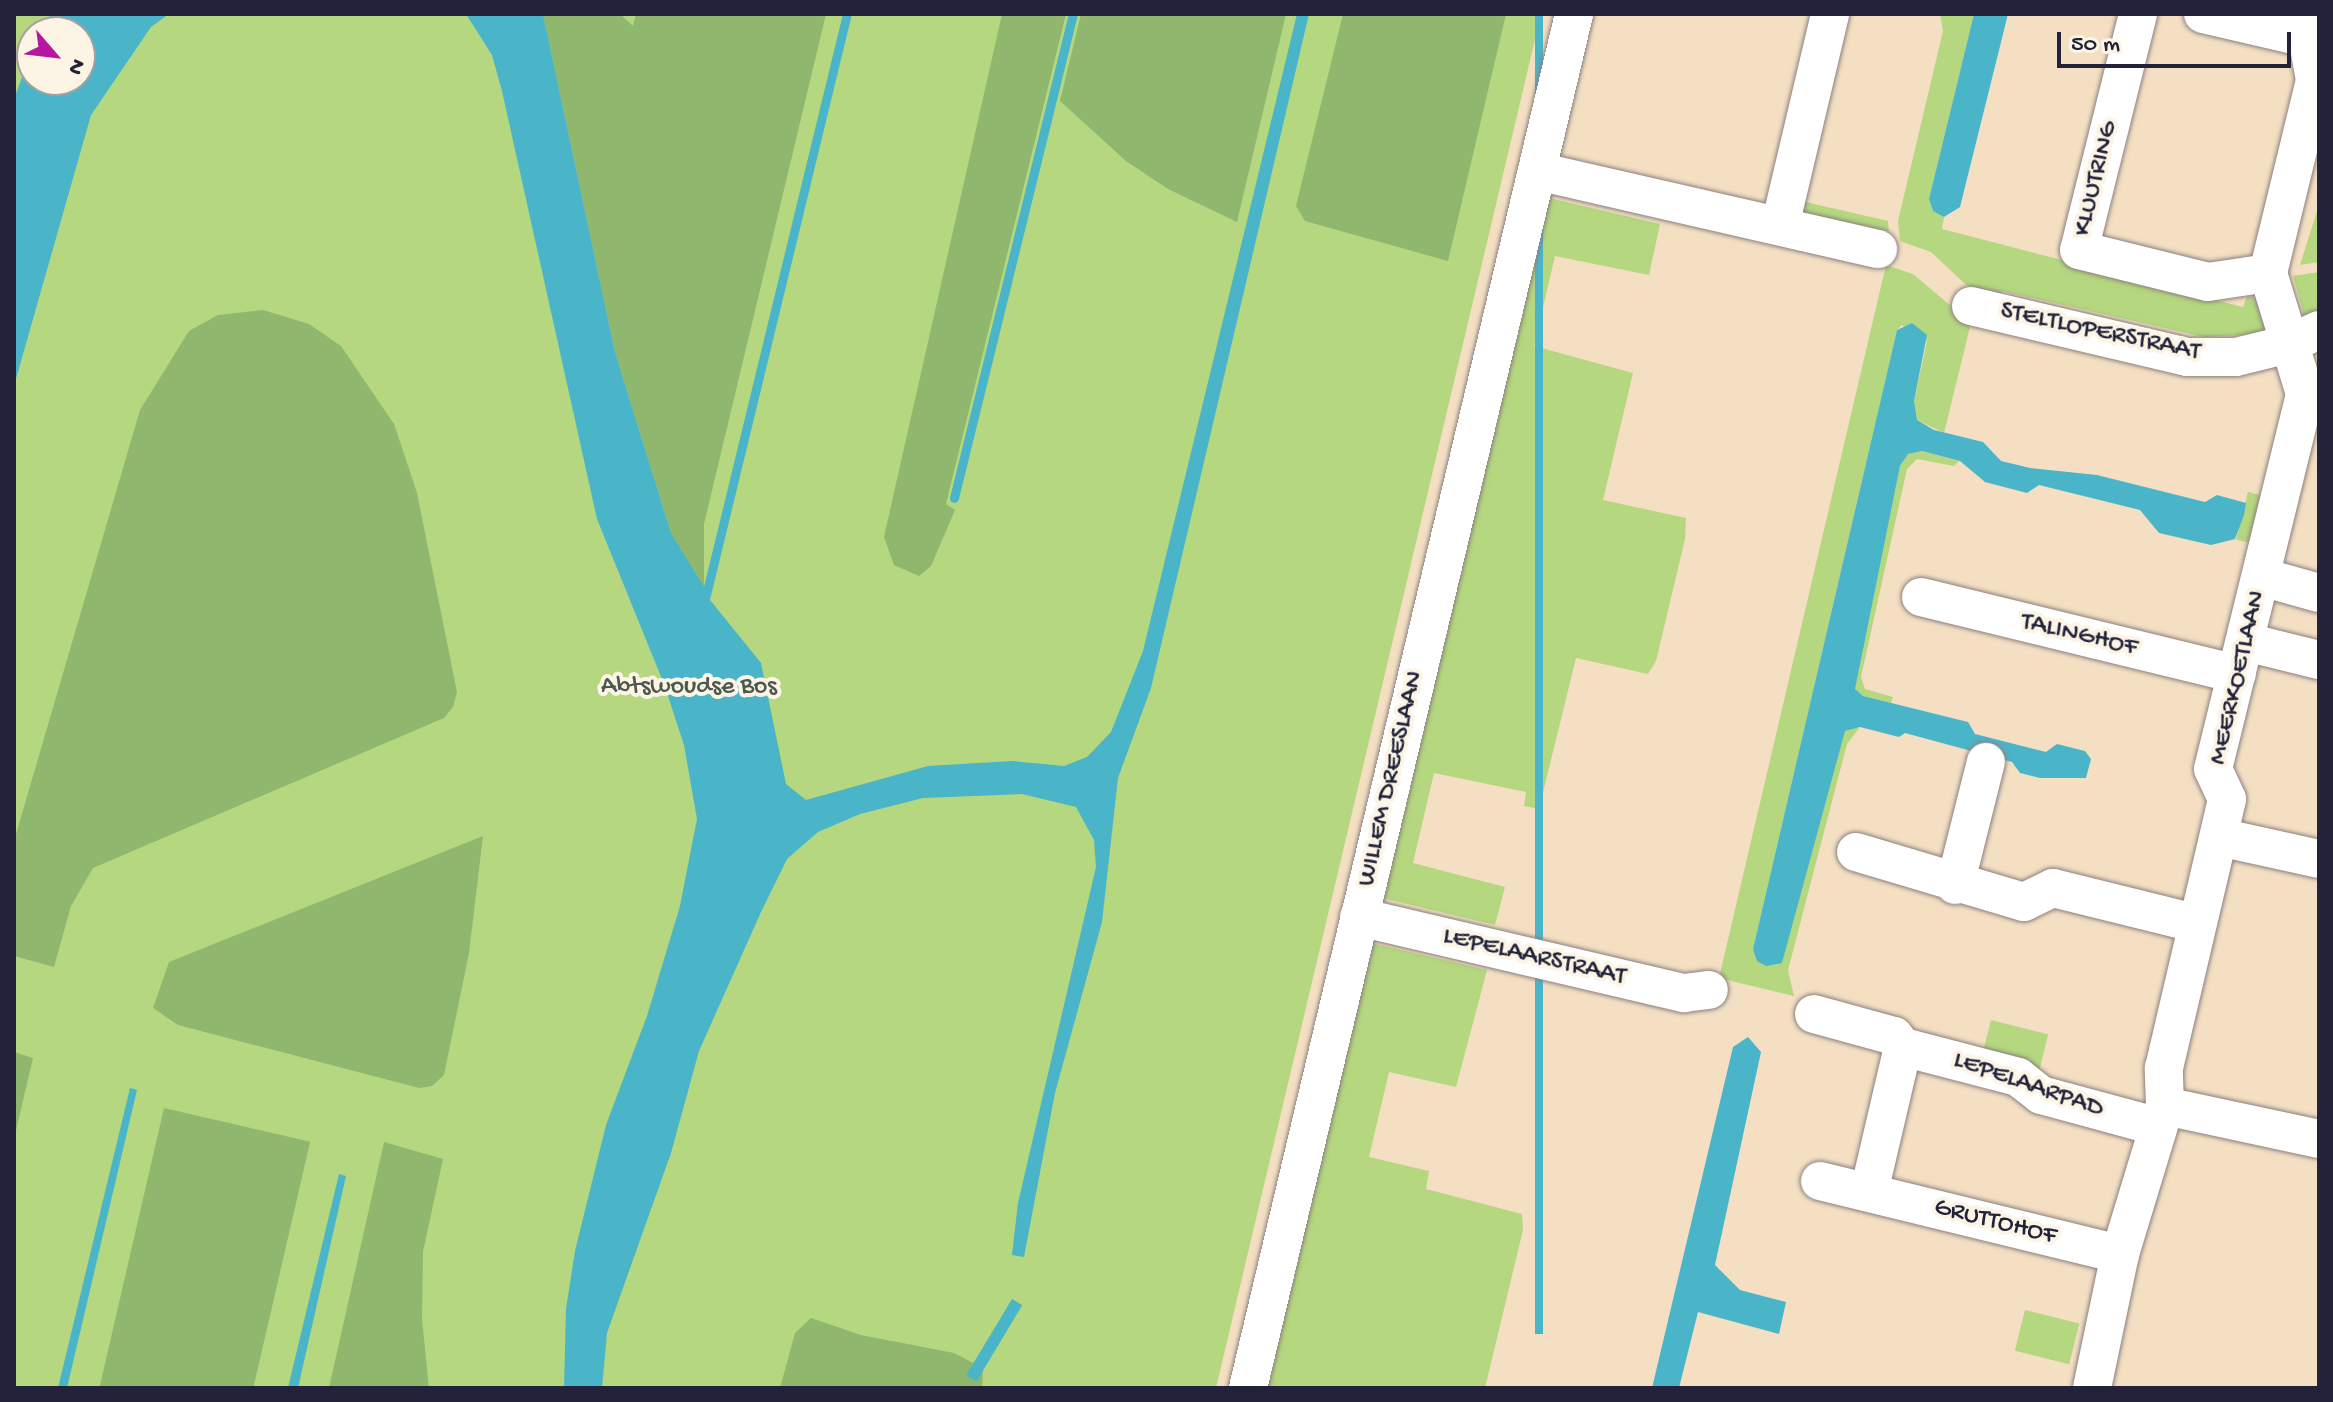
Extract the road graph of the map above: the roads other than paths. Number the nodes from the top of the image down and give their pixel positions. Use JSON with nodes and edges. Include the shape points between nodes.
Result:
{"nodes":[{"id":1,"x":1574,"y":14,"type":"edge"},
{"id":2,"x":1830,"y":14,"type":"edge"},
{"id":3,"x":2138,"y":14,"type":"edge"},
{"id":4,"x":2203,"y":14,"type":"edge"},
{"id":5,"x":2304,"y":26,"type":"edge"},
{"id":6,"x":2317,"y":80,"type":"edge"},
{"id":7,"x":1537,"y":171,"type":"junction"},
{"id":8,"x":1780,"y":226,"type":"junction"},
{"id":9,"x":1878,"y":249,"type":"dead end"},
{"id":10,"x":2268,"y":273,"type":"junction"},
{"id":11,"x":1971,"y":306,"type":"dead end"},
{"id":12,"x":2304,"y":337,"type":"edge"},
{"id":13,"x":2262,"y":577,"type":"junction"},
{"id":14,"x":2319,"y":593,"type":"edge"},
{"id":15,"x":1921,"y":597,"type":"dead end"},
{"id":16,"x":2242,"y":658,"type":"junction"},
{"id":17,"x":2319,"y":660,"type":"edge"},
{"id":18,"x":1986,"y":762,"type":"dead end"},
{"id":19,"x":2219,"y":837,"type":"junction"},
{"id":20,"x":1856,"y":852,"type":"dead end"},
{"id":21,"x":2319,"y":859,"type":"edge"},
{"id":22,"x":1955,"y":885,"type":"junction"},
{"id":23,"x":1359,"y":917,"type":"junction"},
{"id":24,"x":2198,"y":924,"type":"junction"},
{"id":25,"x":1709,"y":990,"type":"dead end"},
{"id":26,"x":1814,"y":1014,"type":"dead end"},
{"id":27,"x":1903,"y":1047,"type":"junction"},
{"id":28,"x":2160,"y":1116,"type":"junction"},
{"id":29,"x":2319,"y":1139,"type":"edge"},
{"id":30,"x":1820,"y":1181,"type":"dead end"},
{"id":31,"x":1869,"y":1192,"type":"junction"},
{"id":32,"x":2120,"y":1254,"type":"junction"},
{"id":33,"x":1248,"y":1388,"type":"edge"},
{"id":34,"x":2092,"y":1388,"type":"edge"}],
"edges":[{"from":1,"to":7,"type":"street","name":"WILLEM DREESLAAN"},
{"from":2,"to":8,"type":"street"},
{"from":3,"to":10,"type":"street","name":"KLUUTRING","via":[[2079,250],[2208,282]]},
{"from":4,"to":5,"type":"street"},
{"from":5,"to":6,"type":"street"},
{"from":6,"to":10,"type":"street"},
{"from":7,"to":8,"type":"street"},
{"from":7,"to":23,"type":"street","name":"WILLEM DREESLAAN"},
{"from":8,"to":9,"type":"street"},
{"from":10,"to":12,"type":"street","name":"MEERKOETLAAN"},
{"from":11,"to":12,"type":"street","name":"STELTLOPERSTRAAT","via":[[2187,357],[2236,357]]},
{"from":12,"to":13,"type":"street","name":"MEERKOETLAAN","via":[[2305,394]]},
{"from":13,"to":14,"type":"street"},
{"from":13,"to":16,"type":"street","name":"MEERKOETLAAN"},
{"from":15,"to":16,"type":"street","name":"TALINGHOF","via":[[2125,647]]},
{"from":16,"to":17,"type":"street","name":"TALINGHOF"},
{"from":16,"to":19,"type":"street","name":"MEERKOETLAAN","via":[[2213,769],[2227,799]]},
{"from":18,"to":22,"type":"street"},
{"from":19,"to":21,"type":"street"},
{"from":19,"to":24,"type":"street","name":"MEERKOETLAAN"},
{"from":20,"to":22,"type":"street"},
{"from":22,"to":24,"type":"street","via":[[2024,902],[2053,888]]},
{"from":23,"to":25,"type":"street","name":"LEPELAARSTRAAT","via":[[1684,993]]},
{"from":23,"to":33,"type":"street","name":"WILLEM DREESLAAN"},
{"from":24,"to":28,"type":"street","name":"MEERKOETLAAN","via":[[2164,1068]]},
{"from":26,"to":27,"type":"street","name":"LEPELAARPAD","via":[[1894,1036]]},
{"from":27,"to":28,"type":"street","name":"LEPELAARPAD","via":[[2018,1077],[2041,1095]]},
{"from":27,"to":31,"type":"street"},
{"from":28,"to":29,"type":"street","via":[[2196,1108]]},
{"from":28,"to":32,"type":"street","name":"MEERKOETLAAN"},
{"from":30,"to":31,"type":"street","name":"GRUTTOHOF"},
{"from":31,"to":32,"type":"street","name":"GRUTTOHOF"},
{"from":32,"to":34,"type":"street","name":"MEERKOETLAAN"}]}
